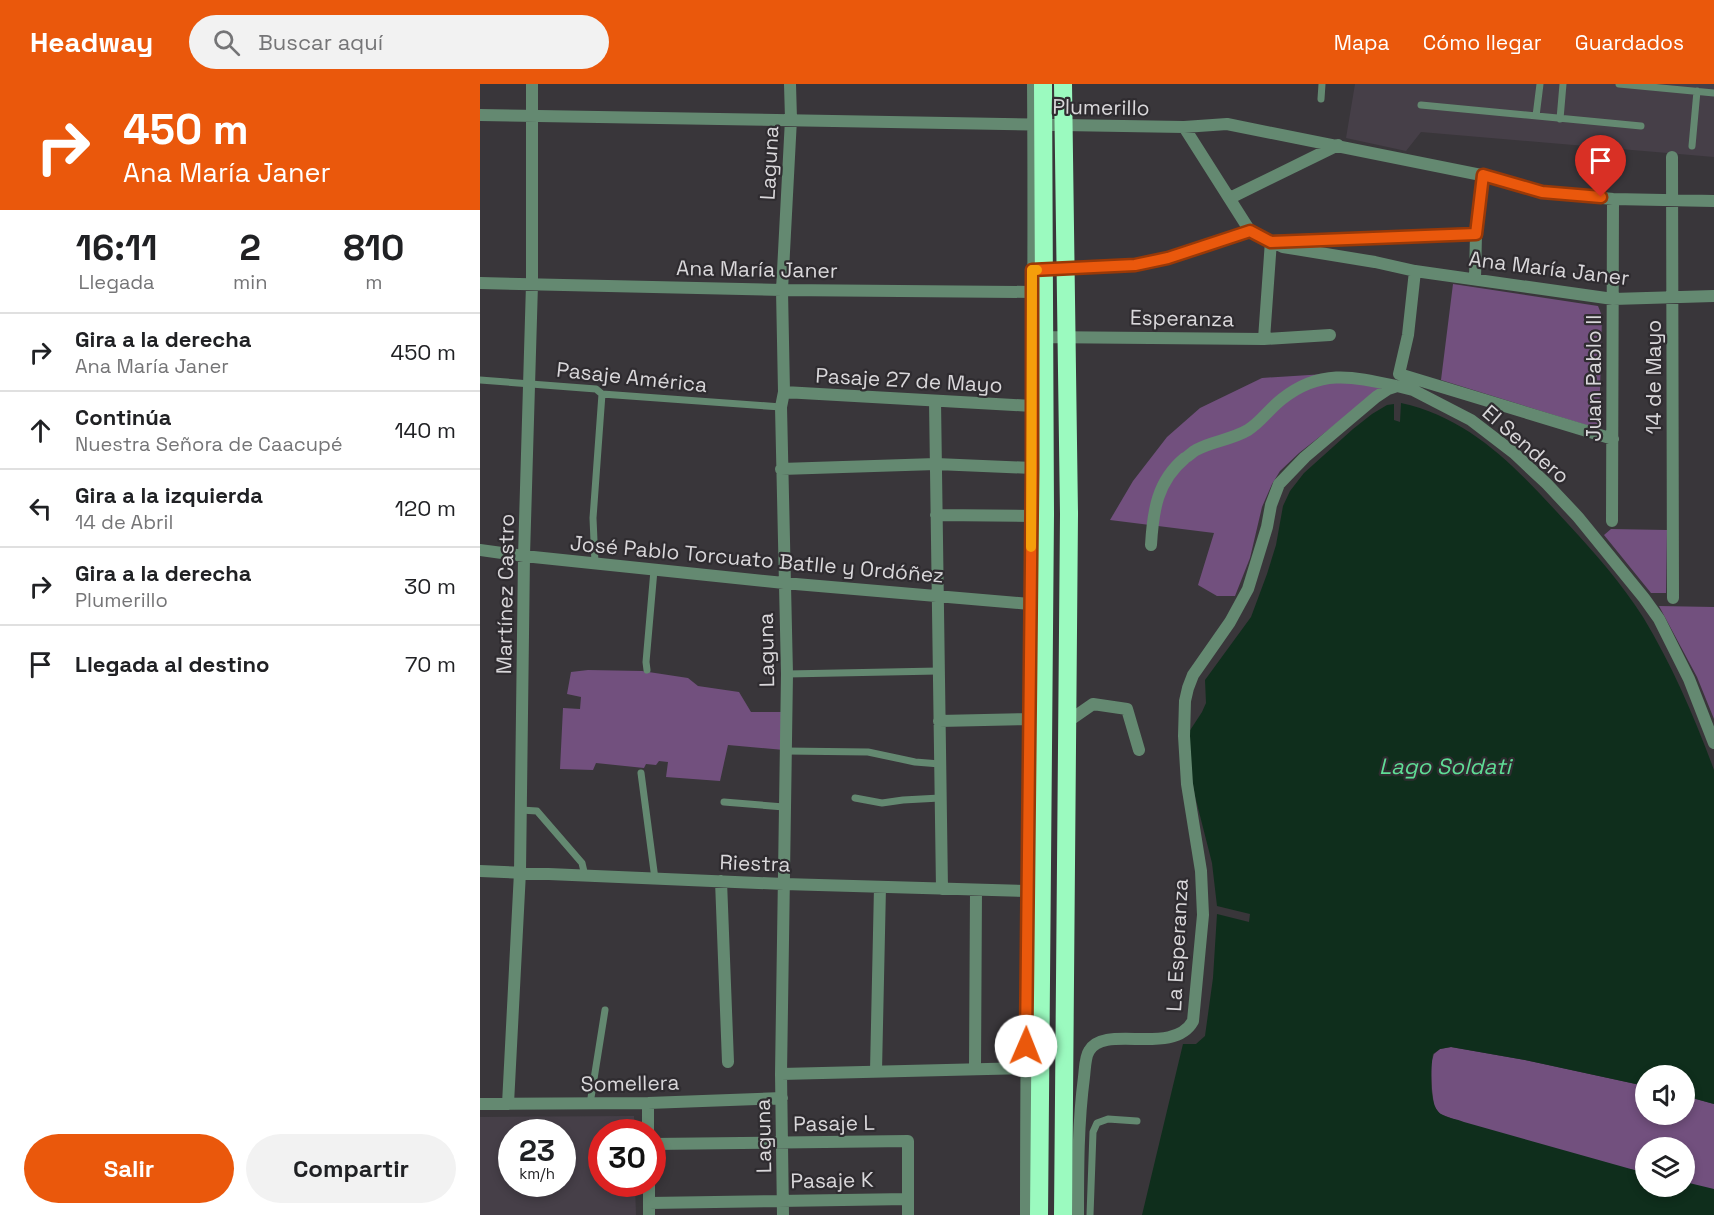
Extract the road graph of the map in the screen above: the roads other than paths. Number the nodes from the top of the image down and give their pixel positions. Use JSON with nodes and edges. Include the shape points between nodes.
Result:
{"nodes":[{"id":1,"x":532,"y":84,"type":"edge"},
{"id":2,"x":790,"y":84,"type":"edge"},
{"id":3,"x":1033,"y":84,"type":"edge"},
{"id":4,"x":1043,"y":84,"type":"edge"},
{"id":5,"x":1064,"y":84,"type":"edge"},
{"id":6,"x":1322,"y":84,"type":"edge"},
{"id":7,"x":1540,"y":84,"type":"edge"},
{"id":8,"x":1563,"y":84,"type":"edge"},
{"id":9,"x":1619,"y":84,"type":"edge"},
{"id":10,"x":1682,"y":87,"type":"edge"},
{"id":11,"x":1697,"y":91,"type":"junction"},
{"id":12,"x":1714,"y":93,"type":"edge"},
{"id":13,"x":1321,"y":99,"type":"dead end"},
{"id":14,"x":1421,"y":105,"type":"dead end"},
{"id":15,"x":480,"y":115,"type":"edge"},
{"id":16,"x":532,"y":116,"type":"junction"},
{"id":17,"x":1536,"y":117,"type":"junction"},
{"id":18,"x":791,"y":119,"type":"junction"},
{"id":19,"x":1560,"y":119,"type":"junction"},
{"id":20,"x":1033,"y":125,"type":"junction"},
{"id":21,"x":1641,"y":126,"type":"dead end"},
{"id":22,"x":1184,"y":127,"type":"junction"},
{"id":23,"x":1338,"y":145,"type":"junction"},
{"id":24,"x":1692,"y":146,"type":"dead end"},
{"id":25,"x":1672,"y":157,"type":"dead end"},
{"id":26,"x":1483,"y":175,"type":"junction"},
{"id":27,"x":1230,"y":198,"type":"junction"},
{"id":28,"x":1613,"y":199,"type":"junction"},
{"id":29,"x":1672,"y":200,"type":"junction"},
{"id":30,"x":1714,"y":201,"type":"edge"},
{"id":31,"x":1250,"y":231,"type":"junction"},
{"id":32,"x":1476,"y":234,"type":"junction"},
{"id":33,"x":1271,"y":242,"type":"junction"},
{"id":34,"x":1032,"y":270,"type":"junction"},
{"id":35,"x":1415,"y":271,"type":"junction"},
{"id":36,"x":1475,"y":279,"type":"junction"},
{"id":37,"x":480,"y":283,"type":"edge"},
{"id":38,"x":532,"y":284,"type":"junction"},
{"id":39,"x":783,"y":290,"type":"junction"},
{"id":40,"x":1033,"y":291,"type":"junction"},
{"id":41,"x":1714,"y":296,"type":"edge"},
{"id":42,"x":1672,"y":297,"type":"junction"},
{"id":43,"x":1613,"y":299,"type":"junction"},
{"id":44,"x":1330,"y":335,"type":"dead end"},
{"id":45,"x":1033,"y":337,"type":"junction"},
{"id":46,"x":1264,"y":339,"type":"junction"},
{"id":47,"x":480,"y":380,"type":"edge"},
{"id":48,"x":1398,"y":380,"type":"junction"},
{"id":49,"x":529,"y":384,"type":"junction"},
{"id":50,"x":784,"y":392,"type":"junction"},
{"id":51,"x":602,"y":394,"type":"junction"},
{"id":52,"x":935,"y":401,"type":"junction"},
{"id":53,"x":1032,"y":406,"type":"junction"},
{"id":54,"x":781,"y":407,"type":"junction"},
{"id":55,"x":1613,"y":439,"type":"junction"},
{"id":56,"x":936,"y":464,"type":"junction"},
{"id":57,"x":1032,"y":468,"type":"junction"},
{"id":58,"x":782,"y":469,"type":"junction"},
{"id":59,"x":936,"y":515,"type":"junction"},
{"id":60,"x":1038,"y":515,"type":"junction"},
{"id":61,"x":1612,"y":521,"type":"dead end"},
{"id":62,"x":1151,"y":545,"type":"dead end"},
{"id":63,"x":480,"y":550,"type":"edge"},
{"id":64,"x":524,"y":556,"type":"junction"},
{"id":65,"x":595,"y":564,"type":"junction"},
{"id":66,"x":654,"y":570,"type":"junction"},
{"id":67,"x":784,"y":583,"type":"junction"},
{"id":68,"x":937,"y":597,"type":"junction"},
{"id":69,"x":1673,"y":598,"type":"dead end"},
{"id":70,"x":1030,"y":604,"type":"junction"},
{"id":71,"x":647,"y":670,"type":"dead end"},
{"id":72,"x":938,"y":671,"type":"junction"},
{"id":73,"x":787,"y":674,"type":"junction"},
{"id":74,"x":1030,"y":719,"type":"junction"},
{"id":75,"x":939,"y":721,"type":"junction"},
{"id":76,"x":1067,"y":722,"type":"junction"},
{"id":77,"x":1714,"y":742,"type":"edge"},
{"id":78,"x":1139,"y":750,"type":"dead end"},
{"id":79,"x":786,"y":751,"type":"junction"},
{"id":80,"x":940,"y":764,"type":"junction"},
{"id":81,"x":641,"y":773,"type":"dead end"},
{"id":82,"x":855,"y":798,"type":"dead end"},
{"id":83,"x":940,"y":798,"type":"junction"},
{"id":84,"x":724,"y":802,"type":"dead end"},
{"id":85,"x":784,"y":807,"type":"junction"},
{"id":86,"x":521,"y":810,"type":"junction"},
{"id":87,"x":480,"y":871,"type":"edge"},
{"id":88,"x":520,"y":872,"type":"junction"},
{"id":89,"x":585,"y":876,"type":"junction"},
{"id":90,"x":655,"y":879,"type":"junction"},
{"id":91,"x":721,"y":881,"type":"junction"},
{"id":92,"x":784,"y":884,"type":"junction"},
{"id":93,"x":880,"y":887,"type":"junction"},
{"id":94,"x":942,"y":888,"type":"junction"},
{"id":95,"x":976,"y":890,"type":"junction"},
{"id":96,"x":1028,"y":891,"type":"junction"},
{"id":97,"x":605,"y":1010,"type":"dead end"},
{"id":98,"x":728,"y":1062,"type":"dead end"},
{"id":99,"x":1026,"y":1068,"type":"junction"},
{"id":100,"x":975,"y":1069,"type":"junction"},
{"id":101,"x":876,"y":1071,"type":"junction"},
{"id":102,"x":781,"y":1074,"type":"junction"},
{"id":103,"x":782,"y":1098,"type":"junction"},
{"id":104,"x":648,"y":1103,"type":"junction"},
{"id":105,"x":480,"y":1104,"type":"edge"},
{"id":106,"x":508,"y":1104,"type":"junction"},
{"id":107,"x":590,"y":1104,"type":"junction"},
{"id":108,"x":648,"y":1119,"type":"edge"},
{"id":109,"x":1137,"y":1121,"type":"dead end"},
{"id":110,"x":783,"y":1143,"type":"junction"},
{"id":111,"x":666,"y":1144,"type":"edge"},
{"id":112,"x":908,"y":1198,"type":"junction"},
{"id":113,"x":783,"y":1201,"type":"junction"},
{"id":114,"x":649,"y":1209,"type":"edge"},
{"id":115,"x":783,"y":1215,"type":"edge"},
{"id":116,"x":908,"y":1215,"type":"edge"},
{"id":117,"x":1026,"y":1215,"type":"edge"},
{"id":118,"x":1039,"y":1215,"type":"edge"},
{"id":119,"x":1063,"y":1215,"type":"edge"},
{"id":120,"x":1078,"y":1215,"type":"edge"},
{"id":121,"x":1090,"y":1215,"type":"edge"}],
"edges":[{"from":1,"to":16,"type":"street","name":"Martínez Castro"},
{"from":2,"to":18,"type":"street","name":"Laguna"},
{"from":3,"to":20,"type":"street"},
{"from":4,"to":60,"type":"highway","bridge":true},
{"from":5,"to":76,"type":"highway","bridge":true},
{"from":6,"to":13,"type":"lane"},
{"from":7,"to":17,"type":"lane"},
{"from":8,"to":19,"type":"lane"},
{"from":9,"to":10,"type":"lane"},
{"from":10,"to":11,"type":"lane"},
{"from":11,"to":12,"type":"lane"},
{"from":11,"to":24,"type":"lane"},
{"from":14,"to":17,"type":"lane"},
{"from":15,"to":16,"type":"street","name":"Plumerillo"},
{"from":16,"to":18,"type":"street","name":"Plumerillo"},
{"from":16,"to":38,"type":"street","name":"Martínez Castro"},
{"from":17,"to":19,"type":"lane"},
{"from":18,"to":20,"type":"street","name":"Plumerillo"},
{"from":18,"to":39,"type":"street","name":"Laguna"},
{"from":19,"to":21,"type":"lane"},
{"from":20,"to":22,"type":"street","name":"Plumerillo"},
{"from":20,"to":34,"type":"street"},
{"from":22,"to":23,"type":"street","name":"Plumerillo","via":[[1227,124]]},
{"from":22,"to":27,"type":"street"},
{"from":23,"to":26,"type":"street","name":"Plumerillo"},
{"from":23,"to":27,"type":"street"},
{"from":25,"to":29,"type":"street","name":"14 de Mayo"},
{"from":26,"to":28,"type":"street","name":"Plumerillo","via":[[1542,192]]},
{"from":26,"to":32,"type":"street"},
{"from":27,"to":31,"type":"street"},
{"from":28,"to":29,"type":"street","name":"Plumerillo"},
{"from":28,"to":43,"type":"street","name":"Juan Pablo II"},
{"from":29,"to":30,"type":"street","name":"Plumerillo"},
{"from":29,"to":42,"type":"street","name":"14 de Mayo"},
{"from":31,"to":33,"type":"street","name":"Ana María Janer"},
{"from":31,"to":34,"type":"street","via":[[1135,265]]},
{"from":32,"to":33,"type":"street"},
{"from":32,"to":36,"type":"street"},
{"from":33,"to":35,"type":"street","name":"Ana María Janer"},
{"from":33,"to":46,"type":"street"},
{"from":34,"to":40,"type":"street"},
{"from":35,"to":36,"type":"street","name":"Ana María Janer"},
{"from":35,"to":48,"type":"street"},
{"from":36,"to":43,"type":"street","name":"Ana María Janer"},
{"from":37,"to":38,"type":"street","name":"Ana María Janer"},
{"from":38,"to":39,"type":"street","name":"Ana María Janer"},
{"from":38,"to":49,"type":"street","name":"Martínez Castro"},
{"from":39,"to":40,"type":"street","name":"Ana María Janer"},
{"from":39,"to":50,"type":"street","name":"Laguna"},
{"from":40,"to":45,"type":"street"},
{"from":41,"to":42,"type":"street","name":"Ana María Janer"},
{"from":42,"to":43,"type":"street","name":"Ana María Janer"},
{"from":42,"to":69,"type":"street","name":"14 de Mayo"},
{"from":43,"to":55,"type":"street","name":"Juan Pablo II"},
{"from":44,"to":46,"type":"street","name":"Esperanza"},
{"from":45,"to":46,"type":"street","name":"Esperanza"},
{"from":45,"to":53,"type":"street"},
{"from":47,"to":49,"type":"lane","name":"Pasaje América"},
{"from":48,"to":55,"type":"street"},
{"from":48,"to":62,"type":"street","via":[[1317,380],[1283,398],[1244,432],[1196,450],[1174,467],[1160,489]]},
{"from":48,"to":77,"type":"street","name":"El Sendero","via":[[1471,420],[1514,453],[1578,517],[1659,619]]},
{"from":48,"to":120,"type":"street","name":"La Esperanza","via":[[1279,484],[1248,589],[1193,675],[1185,701],[1184,736],[1203,915],[1193,1021],[1190,1028],[1179,1034],[1158,1040],[1104,1039],[1088,1052],[1079,1133]]},
{"from":49,"to":51,"type":"lane","name":"Pasaje América","via":[[596,389]]},
{"from":49,"to":64,"type":"street","name":"Martínez Castro"},
{"from":50,"to":52,"type":"street","name":"Pasaje 27 de Mayo"},
{"from":50,"to":54,"type":"street","name":"Laguna"},
{"from":51,"to":54,"type":"lane","name":"Pasaje América"},
{"from":51,"to":65,"type":"lane","via":[[593,518]]},
{"from":52,"to":53,"type":"street","name":"Pasaje 27 de Mayo"},
{"from":52,"to":56,"type":"street"},
{"from":53,"to":57,"type":"street"},
{"from":54,"to":58,"type":"street","name":"Laguna"},
{"from":55,"to":61,"type":"street","name":"Juan Pablo II"},
{"from":56,"to":57,"type":"street"},
{"from":56,"to":58,"type":"street"},
{"from":56,"to":59,"type":"street"},
{"from":57,"to":60,"type":"street"},
{"from":58,"to":67,"type":"street","name":"Laguna"},
{"from":59,"to":60,"type":"street"},
{"from":59,"to":68,"type":"street"},
{"from":60,"to":70,"type":"street"},
{"from":60,"to":118,"type":"highway"},
{"from":63,"to":64,"type":"street","name":"José Pablo Torcuato Batlle y Ordóñez"},
{"from":64,"to":65,"type":"street","name":"José Pablo Torcuato Batlle y Ordóñez"},
{"from":64,"to":86,"type":"street","name":"Martínez Castro"},
{"from":65,"to":66,"type":"street","name":"José Pablo Torcuato Batlle y Ordóñez"},
{"from":66,"to":67,"type":"street","name":"José Pablo Torcuato Batlle y Ordóñez"},
{"from":66,"to":71,"type":"lane"},
{"from":67,"to":68,"type":"street","name":"José Pablo Torcuato Batlle y Ordóñez"},
{"from":67,"to":73,"type":"street","name":"Laguna"},
{"from":68,"to":70,"type":"street","name":"José Pablo Torcuato Batlle y Ordóñez"},
{"from":68,"to":72,"type":"street"},
{"from":70,"to":74,"type":"street"},
{"from":72,"to":73,"type":"lane"},
{"from":72,"to":75,"type":"street"},
{"from":73,"to":79,"type":"street","name":"Laguna"},
{"from":74,"to":75,"type":"street"},
{"from":74,"to":96,"type":"street"},
{"from":75,"to":80,"type":"street"},
{"from":76,"to":78,"type":"street","via":[[1093,704],[1127,709]]},
{"from":76,"to":119,"type":"highway"},
{"from":79,"to":80,"type":"lane","via":[[868,752]]},
{"from":79,"to":85,"type":"street","name":"Laguna"},
{"from":80,"to":83,"type":"street"},
{"from":81,"to":90,"type":"lane"},
{"from":82,"to":83,"type":"lane","via":[[882,803]]},
{"from":83,"to":94,"type":"street"},
{"from":84,"to":85,"type":"lane"},
{"from":85,"to":92,"type":"street","name":"Laguna"},
{"from":86,"to":88,"type":"street","name":"Martínez Castro"},
{"from":86,"to":89,"type":"lane","via":[[537,811],[582,863]]},
{"from":87,"to":88,"type":"street","name":"Riestra"},
{"from":88,"to":89,"type":"street","name":"Riestra"},
{"from":88,"to":106,"type":"street","name":"Martínez Castro"},
{"from":89,"to":90,"type":"street","name":"Riestra"},
{"from":90,"to":91,"type":"street","name":"Riestra"},
{"from":91,"to":92,"type":"street","name":"Riestra"},
{"from":91,"to":98,"type":"street"},
{"from":92,"to":93,"type":"street","name":"Riestra"},
{"from":92,"to":102,"type":"street","name":"Laguna"},
{"from":93,"to":94,"type":"street","name":"Riestra"},
{"from":93,"to":101,"type":"street"},
{"from":94,"to":95,"type":"street","name":"Riestra"},
{"from":95,"to":96,"type":"street","name":"Riestra"},
{"from":95,"to":100,"type":"street"},
{"from":96,"to":99,"type":"street"},
{"from":97,"to":107,"type":"lane"},
{"from":99,"to":100,"type":"street"},
{"from":99,"to":117,"type":"street"},
{"from":100,"to":101,"type":"street"},
{"from":101,"to":102,"type":"street"},
{"from":102,"to":103,"type":"street","name":"Laguna"},
{"from":103,"to":104,"type":"street","name":"Somellera"},
{"from":103,"to":110,"type":"street","name":"Laguna"},
{"from":104,"to":107,"type":"street","name":"Somellera"},
{"from":104,"to":108,"type":"street"},
{"from":105,"to":106,"type":"street","name":"Somellera"},
{"from":106,"to":107,"type":"street","name":"Somellera"},
{"from":109,"to":121,"type":"lane","via":[[1108,1119],[1097,1123],[1093,1132]]},
{"from":110,"to":111,"type":"street","name":"Pasaje L"},
{"from":110,"to":112,"type":"street","name":"Pasaje L","via":[[908,1141]]},
{"from":110,"to":113,"type":"street","name":"Laguna"},
{"from":112,"to":113,"type":"street","name":"Pasaje K"},
{"from":112,"to":116,"type":"street"},
{"from":113,"to":114,"type":"street","name":"Pasaje K"},
{"from":113,"to":115,"type":"street","name":"Laguna"}]}
